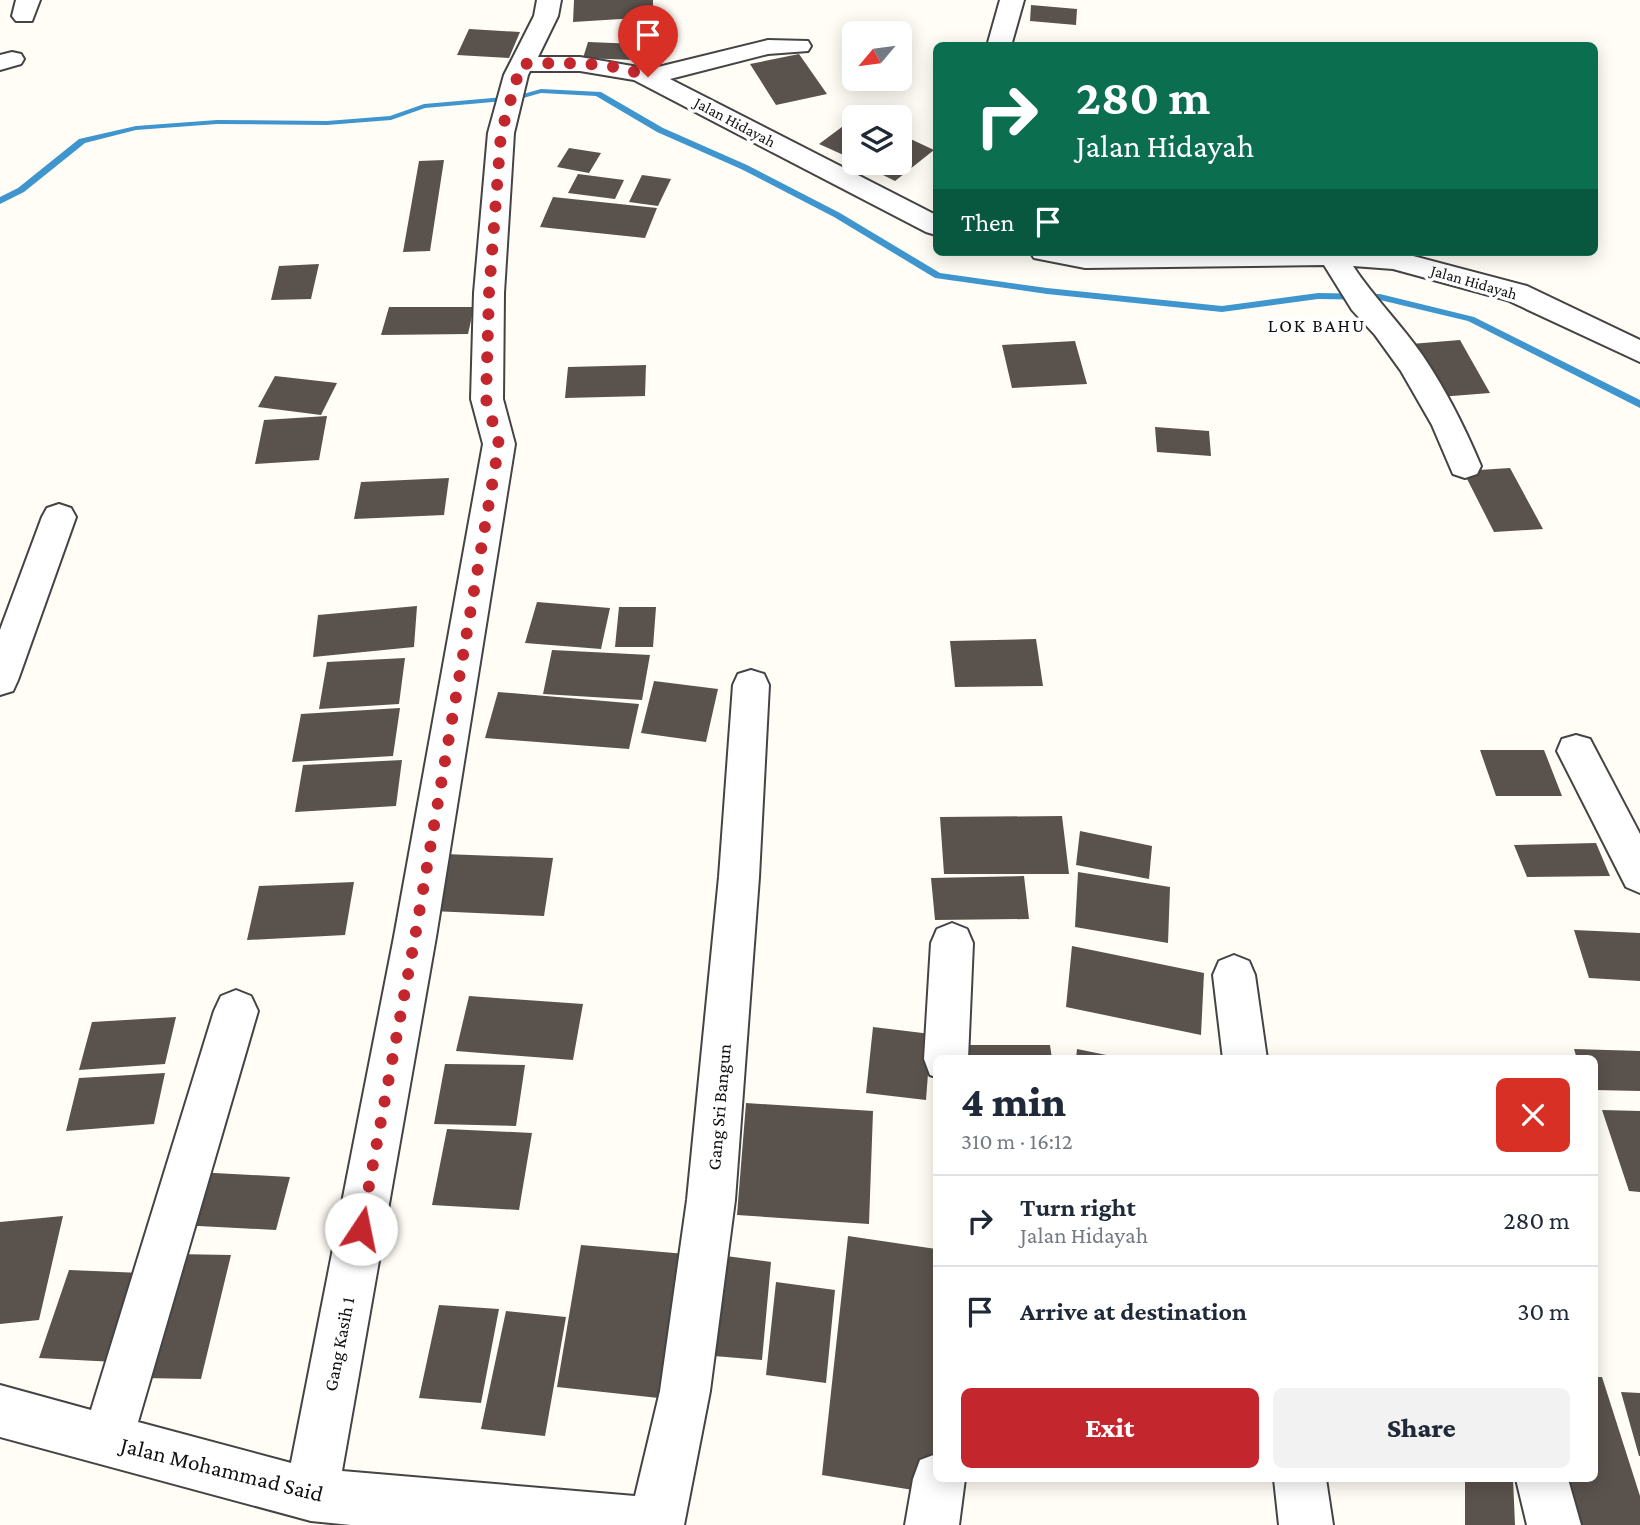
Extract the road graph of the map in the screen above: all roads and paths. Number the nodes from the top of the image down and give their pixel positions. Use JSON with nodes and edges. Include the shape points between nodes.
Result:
{"nodes":[{"id":1,"x":549,"y":0,"type":"edge"},
{"id":2,"x":1012,"y":0,"type":"edge"},
{"id":3,"x":1000,"y":42,"type":"edge"},
{"id":4,"x":799,"y":46,"type":"dead end"},
{"id":5,"x":518,"y":70,"type":"junction"},
{"id":6,"x":648,"y":77,"type":"junction"},
{"id":7,"x":933,"y":220,"type":"edge"},
{"id":8,"x":1067,"y":256,"type":"edge"},
{"id":9,"x":1227,"y":256,"type":"edge"},
{"id":10,"x":1324,"y":256,"type":"edge"},
{"id":11,"x":1346,"y":256,"type":"edge"},
{"id":12,"x":1640,"y":352,"type":"edge"},
{"id":13,"x":1465,"y":466,"type":"dead end"},
{"id":14,"x":59,"y":517,"type":"dead end"},
{"id":15,"x":0,"y":680,"type":"edge"},
{"id":16,"x":751,"y":685,"type":"dead end"},
{"id":17,"x":1576,"y":751,"type":"dead end"},
{"id":18,"x":1640,"y":874,"type":"edge"},
{"id":19,"x":951,"y":943,"type":"dead end"},
{"id":20,"x":1234,"y":975,"type":"dead end"},
{"id":21,"x":236,"y":1011,"type":"dead end"},
{"id":22,"x":946,"y":1055,"type":"edge"},
{"id":23,"x":1244,"y":1055,"type":"edge"},
{"id":24,"x":0,"y":1411,"type":"edge"},
{"id":25,"x":107,"y":1440,"type":"junction"},
{"id":26,"x":939,"y":1482,"type":"edge"},
{"id":27,"x":1300,"y":1482,"type":"edge"},
{"id":28,"x":1543,"y":1482,"type":"edge"},
{"id":29,"x":311,"y":1495,"type":"junction"},
{"id":30,"x":656,"y":1525,"type":"edge"},
{"id":31,"x":932,"y":1525,"type":"edge"},
{"id":32,"x":1306,"y":1525,"type":"edge"},
{"id":33,"x":1554,"y":1525,"type":"edge"}],
"edges":[{"from":1,"to":5,"type":"street","name":"Gang Kasih 1","via":[[546,16]]},
{"from":2,"to":3,"type":"street"},
{"from":4,"to":6,"type":"street","via":[[768,47]]},
{"from":5,"to":6,"type":"street","name":"Jalan Hidayah","via":[[580,64]]},
{"from":5,"to":29,"type":"street","name":"Gang Kasih 1","via":[[501,133],[489,293],[486,399],[499,444],[415,937]]},
{"from":6,"to":7,"type":"street","name":"Jalan Hidayah"},
{"from":8,"to":9,"type":"street","name":"Jalan Hidayah"},
{"from":10,"to":13,"type":"street","via":[[1413,365],[1448,425]]},
{"from":11,"to":12,"type":"street","name":"Jalan Hidayah","via":[[1393,260],[1517,293]]},
{"from":14,"to":15,"type":"street"},
{"from":16,"to":30,"type":"street","name":"Gang Sri Bangun","via":[[740,877],[711,1200],[685,1391]]},
{"from":17,"to":18,"type":"street"},
{"from":19,"to":22,"type":"street"},
{"from":20,"to":23,"type":"street"},
{"from":21,"to":25,"type":"street"},
{"from":24,"to":25,"type":"street","name":"Jalan Mohammad Said"},
{"from":25,"to":29,"type":"street","name":"Jalan Mohammad Said"},
{"from":26,"to":31,"type":"street"},
{"from":27,"to":32,"type":"street"},
{"from":28,"to":33,"type":"street"},
{"from":29,"to":30,"type":"street","name":"Jalan Mohammad Said"}]}
